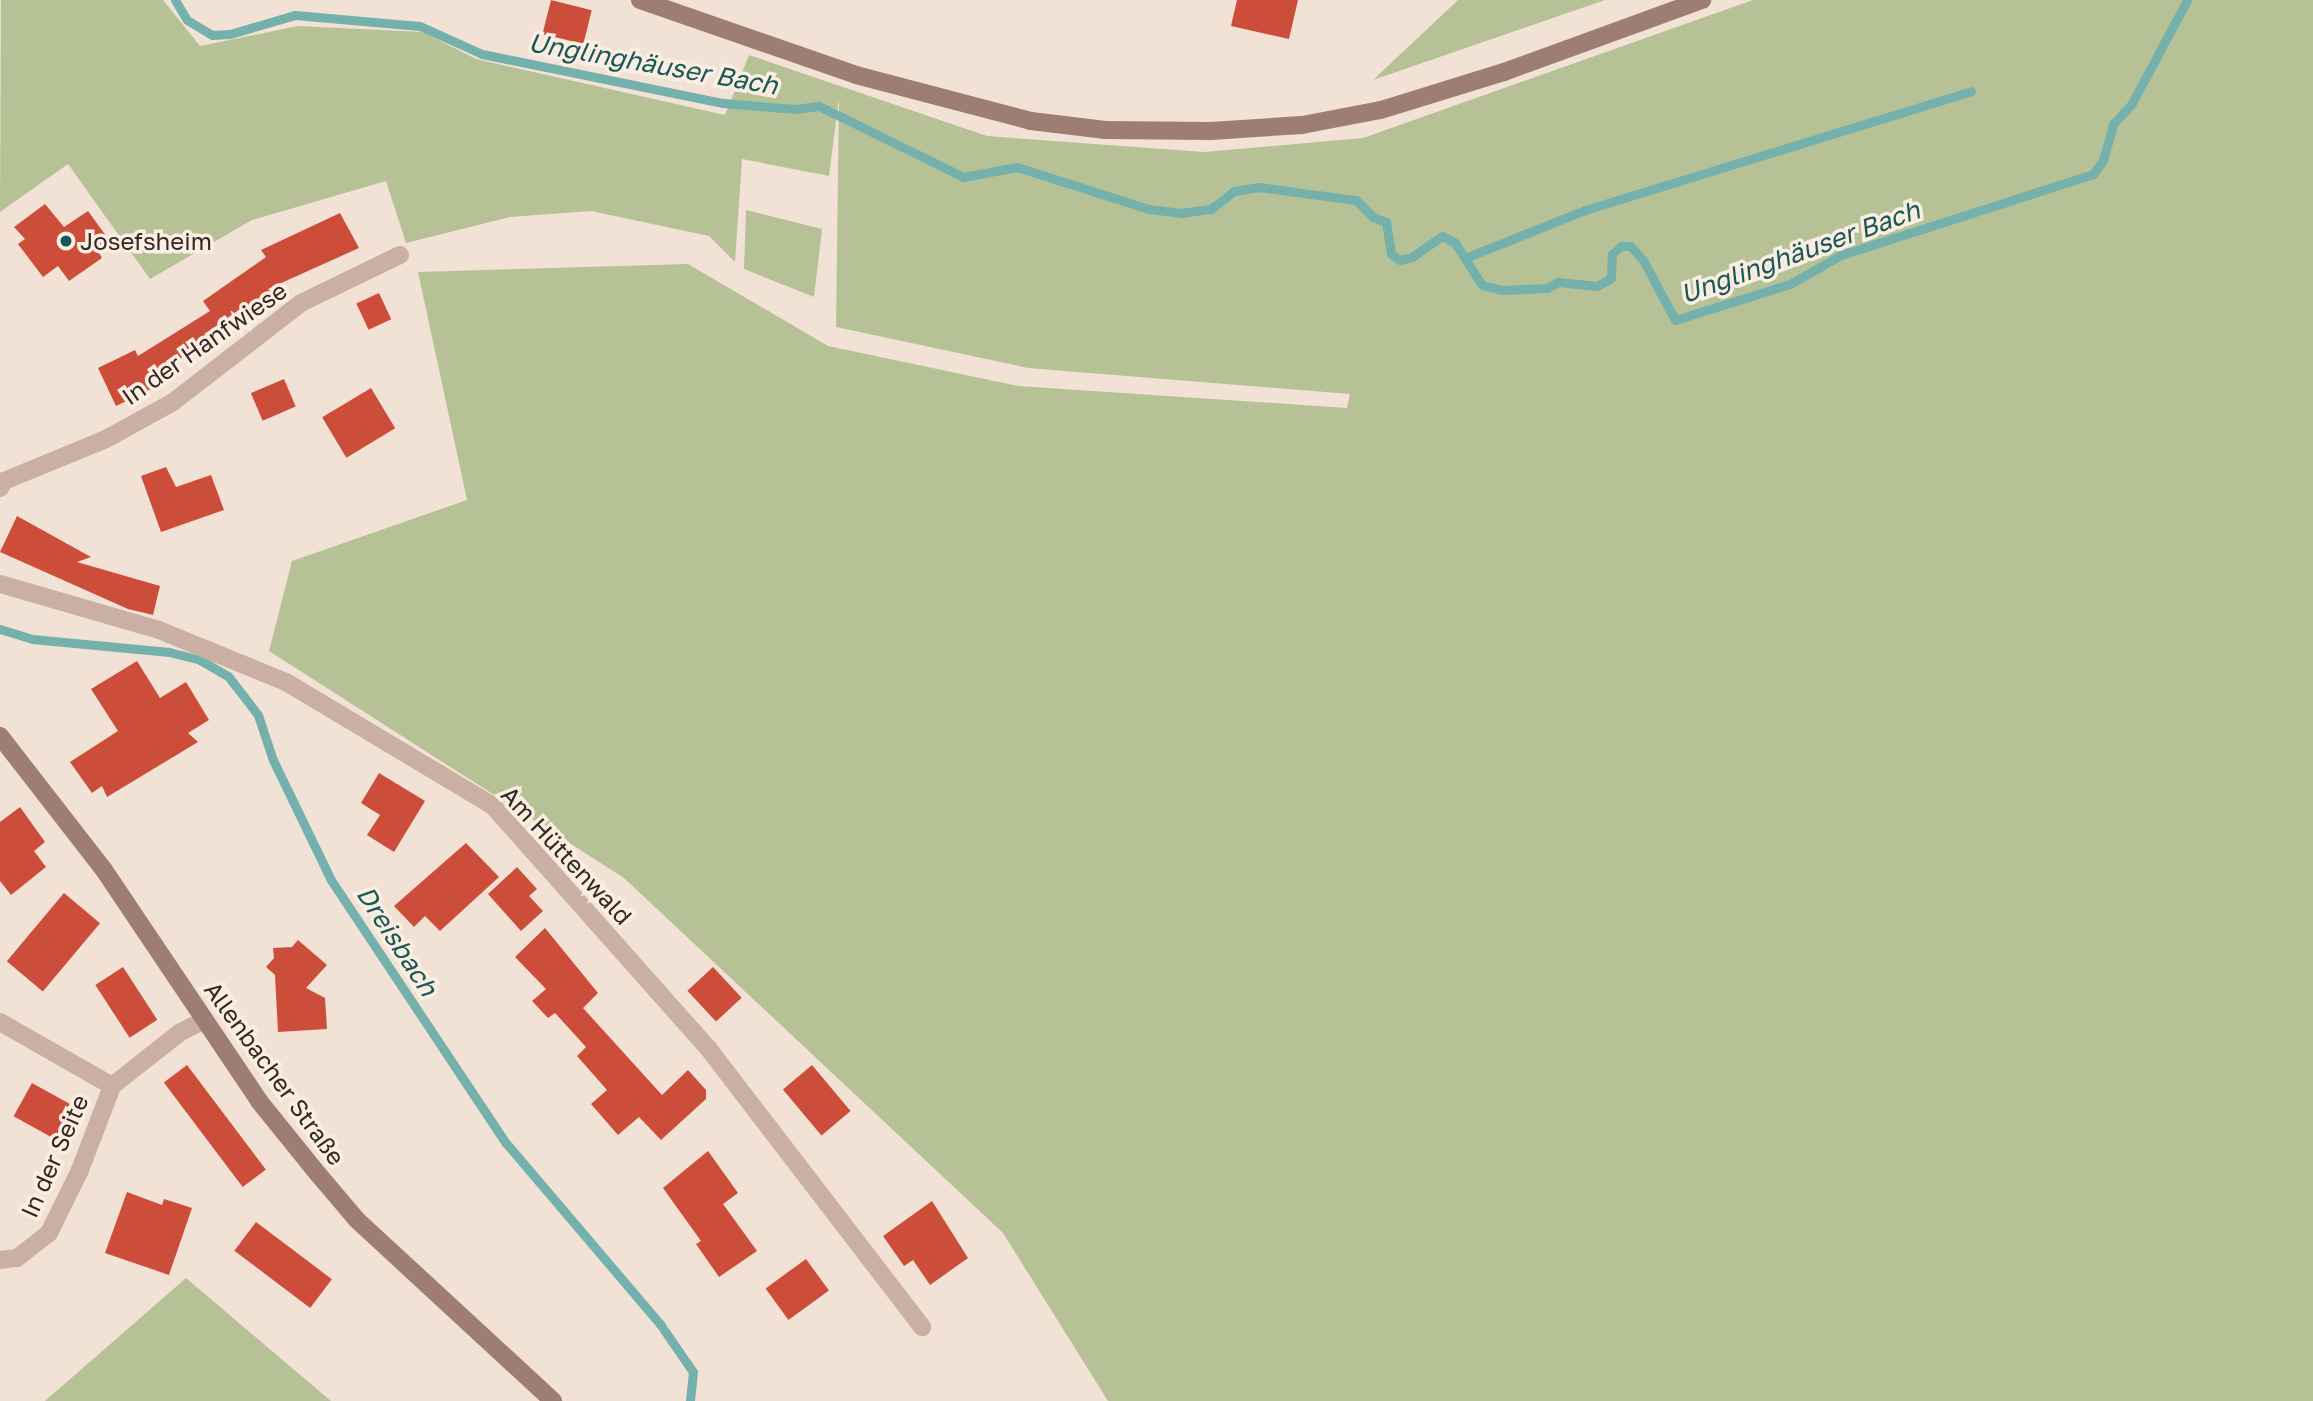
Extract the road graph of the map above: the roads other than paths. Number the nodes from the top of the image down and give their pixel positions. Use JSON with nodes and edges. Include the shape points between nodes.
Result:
{"nodes":[{"id":1,"x":640,"y":0,"type":"edge"},
{"id":2,"x":1702,"y":0,"type":"edge"},
{"id":3,"x":400,"y":255,"type":"dead end"},
{"id":4,"x":1,"y":481,"type":"edge"},
{"id":5,"x":0,"y":584,"type":"edge"},
{"id":6,"x":0,"y":736,"type":"edge"},
{"id":7,"x":203,"y":1021,"type":"junction"},
{"id":8,"x":0,"y":1022,"type":"edge"},
{"id":9,"x":112,"y":1086,"type":"junction"},
{"id":10,"x":0,"y":1260,"type":"edge"},
{"id":11,"x":922,"y":1327,"type":"dead end"},
{"id":12,"x":553,"y":1401,"type":"edge"}],
"edges":[{"from":1,"to":2,"type":"main road","via":[[856,75],[1031,121],[1104,130],[1212,131],[1302,125],[1381,110],[1504,72]]},
{"from":3,"to":4,"type":"street","name":"In der Hanfwiese","via":[[301,303],[173,402],[106,439]]},
{"from":5,"to":11,"type":"street","name":"Am Hüttenwald","via":[[159,630],[286,682],[493,806],[708,1048]]},
{"from":6,"to":7,"type":"main road","name":"Allenbacher Straße","via":[[104,870]]},
{"from":7,"to":9,"type":"street"},
{"from":7,"to":12,"type":"main road","name":"Allenbacher Straße","via":[[259,1101],[357,1220]]},
{"from":8,"to":9,"type":"street"},
{"from":9,"to":10,"type":"street","name":"In der Seite","via":[[80,1170],[49,1233],[17,1258]]}]}
